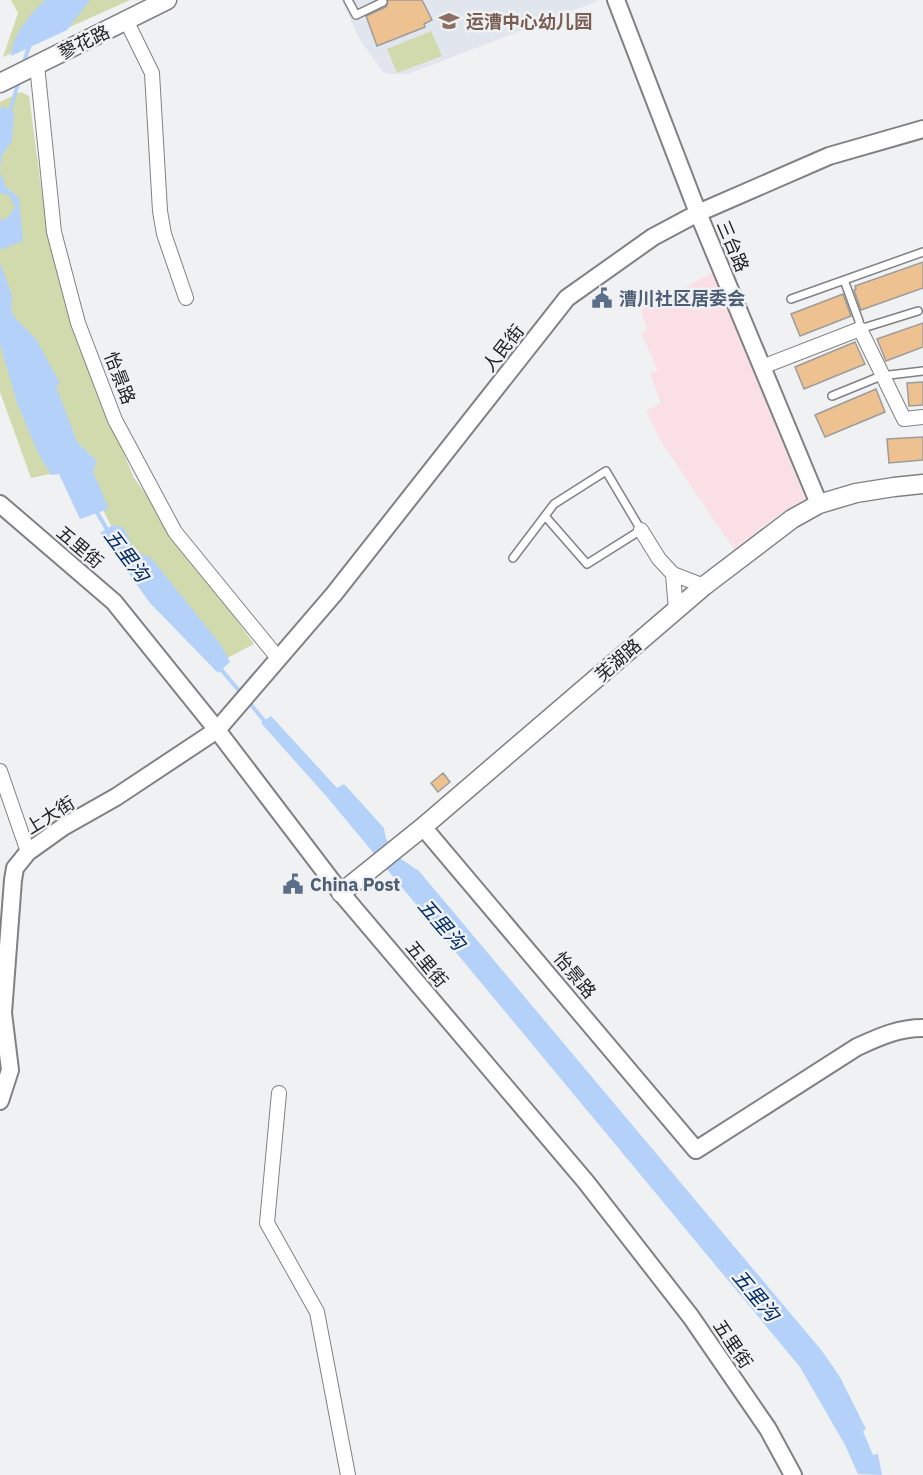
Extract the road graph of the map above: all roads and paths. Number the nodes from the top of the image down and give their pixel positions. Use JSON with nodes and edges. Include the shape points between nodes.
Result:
{"nodes":[{"id":1,"x":167,"y":0,"type":"edge"},
{"id":2,"x":348,"y":0,"type":"edge"},
{"id":3,"x":616,"y":0,"type":"edge"},
{"id":4,"x":383,"y":2,"type":"dead end"},
{"id":5,"x":126,"y":20,"type":"junction"},
{"id":6,"x":37,"y":65,"type":"junction"},
{"id":7,"x":0,"y":83,"type":"edge"},
{"id":8,"x":923,"y":129,"type":"edge"},
{"id":9,"x":698,"y":213,"type":"junction"},
{"id":10,"x":923,"y":252,"type":"edge"},
{"id":11,"x":844,"y":280,"type":"junction"},
{"id":12,"x":186,"y":298,"type":"dead end"},
{"id":13,"x":791,"y":299,"type":"dead end"},
{"id":14,"x":918,"y":311,"type":"dead end"},
{"id":15,"x":860,"y":329,"type":"junction"},
{"id":16,"x":762,"y":368,"type":"junction"},
{"id":17,"x":923,"y":371,"type":"edge"},
{"id":18,"x":881,"y":376,"type":"junction"},
{"id":19,"x":832,"y":396,"type":"dead end"},
{"id":20,"x":923,"y":417,"type":"edge"},
{"id":21,"x":923,"y":484,"type":"edge"},
{"id":22,"x":0,"y":504,"type":"edge"},
{"id":23,"x":819,"y":504,"type":"junction"},
{"id":24,"x":545,"y":516,"type":"junction"},
{"id":25,"x":641,"y":530,"type":"junction"},
{"id":26,"x":513,"y":558,"type":"dead end"},
{"id":27,"x":673,"y":574,"type":"junction"},
{"id":28,"x":704,"y":586,"type":"junction"},
{"id":29,"x":676,"y":610,"type":"junction"},
{"id":30,"x":278,"y":658,"type":"junction"},
{"id":31,"x":217,"y":730,"type":"junction"},
{"id":32,"x":0,"y":771,"type":"edge"},
{"id":33,"x":423,"y":826,"type":"junction"},
{"id":34,"x":28,"y":852,"type":"junction"},
{"id":35,"x":341,"y":893,"type":"junction"},
{"id":36,"x":923,"y":1029,"type":"edge"},
{"id":37,"x":279,"y":1093,"type":"dead end"},
{"id":38,"x":0,"y":1101,"type":"edge"},
{"id":39,"x":348,"y":1475,"type":"edge"},
{"id":40,"x":793,"y":1475,"type":"edge"}],
"edges":[{"from":1,"to":5,"type":"main road","name":"蓼花路"},
{"from":2,"to":4,"type":"lane","via":[[356,15]]},
{"from":3,"to":9,"type":"street","name":"三台路"},
{"from":5,"to":6,"type":"main road","name":"蓼花路"},
{"from":5,"to":12,"type":"street","via":[[152,73],[160,211]]},
{"from":6,"to":7,"type":"main road","name":"蓼花路"},
{"from":6,"to":30,"type":"street","name":"怡景路","via":[[54,232],[78,323],[115,420],[175,532]]},
{"from":8,"to":9,"type":"street","name":"人民街","via":[[829,156]]},
{"from":9,"to":16,"type":"street","name":"三台路"},
{"from":9,"to":30,"type":"street","name":"人民街","via":[[653,237],[567,298],[334,594]]},
{"from":10,"to":11,"type":"lane"},
{"from":11,"to":13,"type":"lane"},
{"from":11,"to":15,"type":"lane"},
{"from":14,"to":15,"type":"lane"},
{"from":15,"to":16,"type":"street"},
{"from":15,"to":18,"type":"street"},
{"from":16,"to":23,"type":"street","name":"三台路"},
{"from":17,"to":18,"type":"lane"},
{"from":18,"to":19,"type":"lane"},
{"from":18,"to":20,"type":"street","via":[[904,419]]},
{"from":21,"to":23,"type":"main road","name":"芜湖路","via":[[856,493]]},
{"from":22,"to":31,"type":"street","name":"五里街","via":[[114,602]]},
{"from":23,"to":28,"type":"main road","name":"芜湖路","via":[[792,519]]},
{"from":24,"to":25,"type":"lane","via":[[587,564]]},
{"from":24,"to":25,"type":"lane","via":[[554,504],[606,471]]},
{"from":24,"to":26,"type":"lane"},
{"from":25,"to":27,"type":"street"},
{"from":27,"to":28,"type":"street"},
{"from":27,"to":29,"type":"street"},
{"from":28,"to":29,"type":"main road","name":"芜湖路"},
{"from":29,"to":33,"type":"main road","name":"芜湖路"},
{"from":30,"to":31,"type":"street","name":"人民街"},
{"from":31,"to":34,"type":"street","name":"上大街"},
{"from":31,"to":35,"type":"street","name":"五里街"},
{"from":32,"to":34,"type":"street"},
{"from":33,"to":35,"type":"main road","name":"芜湖路"},
{"from":33,"to":36,"type":"street","name":"怡景路","via":[[696,1150],[857,1047],[900,1030]]},
{"from":34,"to":38,"type":"street","name":"上大街","via":[[15,868],[13,880],[3,1013],[10,1070]]},
{"from":35,"to":40,"type":"street","name":"五里街","via":[[586,1182],[691,1317],[768,1429]]},
{"from":37,"to":39,"type":"street","via":[[267,1223],[317,1312]]}]}
